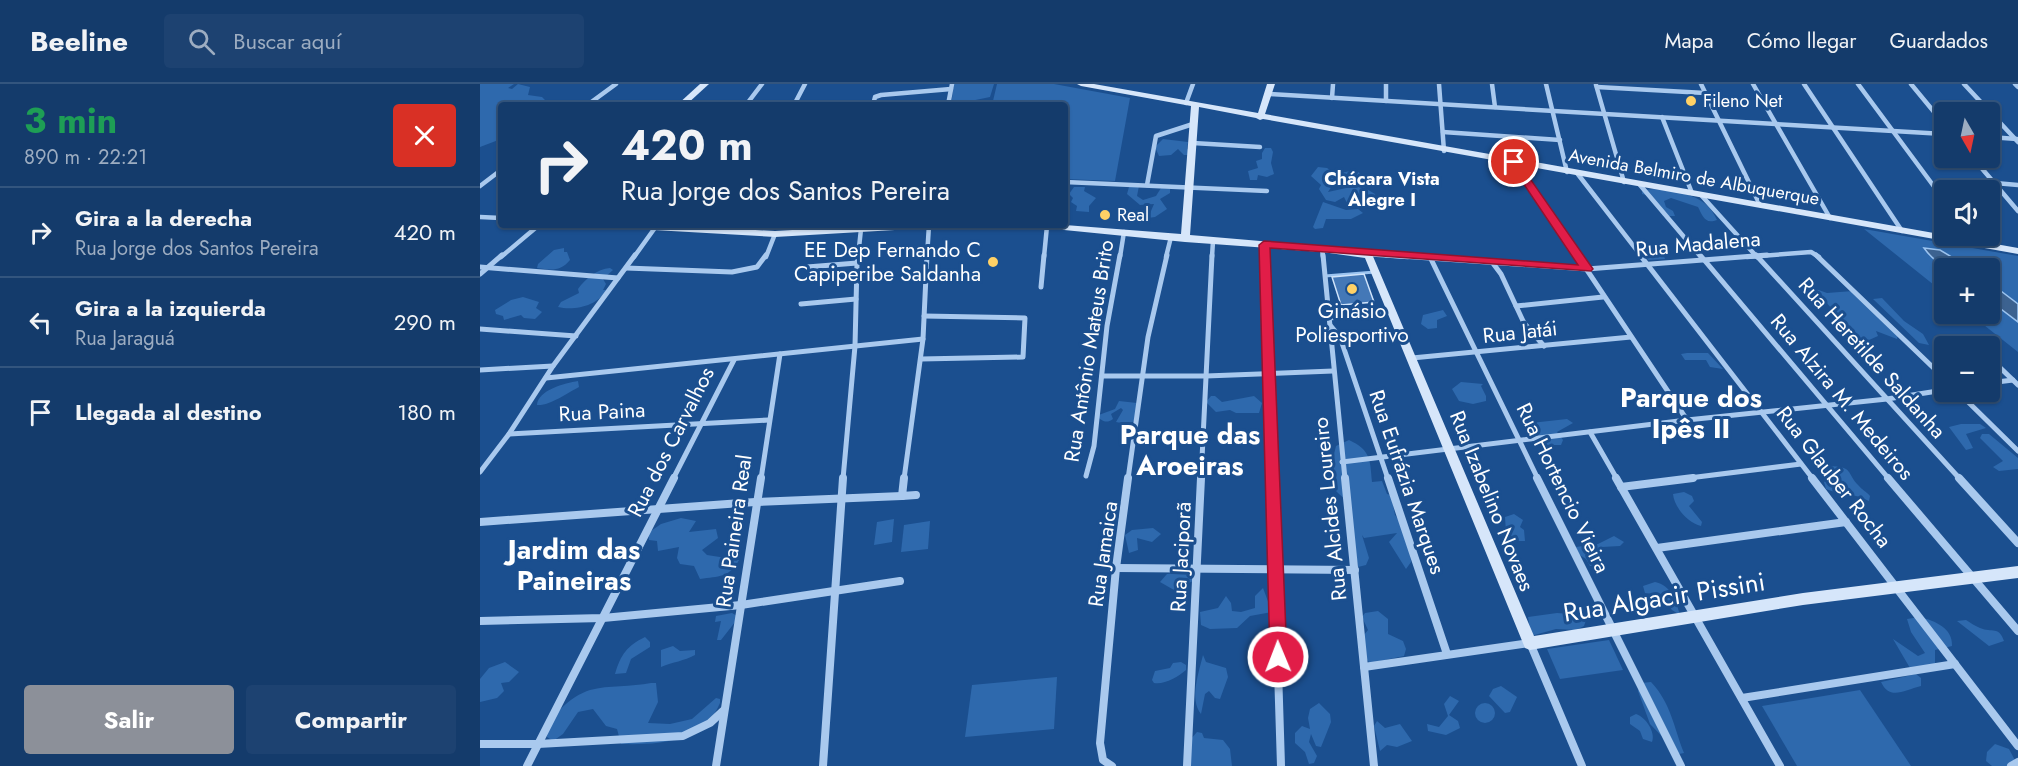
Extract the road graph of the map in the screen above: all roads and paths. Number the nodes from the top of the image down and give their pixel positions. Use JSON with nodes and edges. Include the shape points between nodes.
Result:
{"nodes":[{"id":1,"x":616,"y":84,"type":"edge"},
{"id":2,"x":705,"y":84,"type":"edge"},
{"id":3,"x":762,"y":84,"type":"edge"},
{"id":4,"x":805,"y":84,"type":"edge"},
{"id":5,"x":1081,"y":84,"type":"edge"},
{"id":6,"x":1193,"y":84,"type":"edge"},
{"id":7,"x":1271,"y":84,"type":"edge"},
{"id":8,"x":1333,"y":84,"type":"edge"},
{"id":9,"x":1386,"y":84,"type":"edge"},
{"id":10,"x":1439,"y":84,"type":"edge"},
{"id":11,"x":1492,"y":84,"type":"edge"},
{"id":12,"x":1546,"y":84,"type":"edge"},
{"id":13,"x":1701,"y":84,"type":"edge"},
{"id":14,"x":1753,"y":84,"type":"edge"},
{"id":15,"x":1804,"y":84,"type":"edge"},
{"id":16,"x":1858,"y":84,"type":"edge"},
{"id":17,"x":1911,"y":84,"type":"edge"},
{"id":18,"x":1964,"y":84,"type":"edge"},
{"id":19,"x":1105,"y":86,"type":"edge"},
{"id":20,"x":1596,"y":86,"type":"edge"},
{"id":21,"x":951,"y":87,"type":"edge"},
{"id":22,"x":1706,"y":93,"type":"junction"},
{"id":23,"x":1268,"y":94,"type":"junction"},
{"id":24,"x":1332,"y":98,"type":"junction"},
{"id":25,"x":1386,"y":101,"type":"junction"},
{"id":26,"x":592,"y":102,"type":"edge"},
{"id":27,"x":684,"y":102,"type":"edge"},
{"id":28,"x":748,"y":102,"type":"edge"},
{"id":29,"x":796,"y":102,"type":"edge"},
{"id":30,"x":874,"y":102,"type":"edge"},
{"id":31,"x":948,"y":102,"type":"edge"},
{"id":32,"x":1191,"y":104,"type":"junction"},
{"id":33,"x":1441,"y":104,"type":"junction"},
{"id":34,"x":1495,"y":107,"type":"junction"},
{"id":35,"x":1553,"y":110,"type":"junction"},
{"id":36,"x":1934,"y":112,"type":"edge"},
{"id":37,"x":1604,"y":113,"type":"junction"},
{"id":38,"x":1662,"y":117,"type":"junction"},
{"id":39,"x":1260,"y":118,"type":"junction"},
{"id":40,"x":1718,"y":120,"type":"junction"},
{"id":41,"x":1193,"y":124,"type":"junction"},
{"id":42,"x":1775,"y":124,"type":"junction"},
{"id":43,"x":1833,"y":127,"type":"junction"},
{"id":44,"x":1893,"y":131,"type":"junction"},
{"id":45,"x":1443,"y":132,"type":"junction"},
{"id":46,"x":1934,"y":133,"type":"edge"},
{"id":47,"x":2000,"y":138,"type":"edge"},
{"id":48,"x":1560,"y":140,"type":"junction"},
{"id":49,"x":2017,"y":140,"type":"edge"},
{"id":50,"x":1193,"y":143,"type":"junction"},
{"id":51,"x":1260,"y":147,"type":"dead end"},
{"id":52,"x":1444,"y":151,"type":"junction"},
{"id":53,"x":1514,"y":162,"type":"junction"},
{"id":54,"x":1982,"y":168,"type":"edge"},
{"id":55,"x":498,"y":172,"type":"edge"},
{"id":56,"x":1572,"y":173,"type":"junction"},
{"id":57,"x":1992,"y":180,"type":"edge"},
{"id":58,"x":1068,"y":182,"type":"edge"},
{"id":59,"x":1624,"y":182,"type":"junction"},
{"id":60,"x":2000,"y":183,"type":"edge"},
{"id":61,"x":1147,"y":185,"type":"junction"},
{"id":62,"x":1640,"y":185,"type":"junction"},
{"id":63,"x":2018,"y":185,"type":"edge"},
{"id":64,"x":480,"y":186,"type":"edge"},
{"id":65,"x":1934,"y":186,"type":"edge"},
{"id":66,"x":1190,"y":188,"type":"junction"},
{"id":67,"x":2000,"y":189,"type":"edge"},
{"id":68,"x":1267,"y":191,"type":"dead end"},
{"id":69,"x":1697,"y":194,"type":"junction"},
{"id":70,"x":1760,"y":205,"type":"junction"},
{"id":71,"x":2018,"y":211,"type":"edge"},
{"id":72,"x":480,"y":217,"type":"edge"},
{"id":73,"x":498,"y":218,"type":"edge"},
{"id":74,"x":1830,"y":218,"type":"junction"},
{"id":75,"x":534,"y":228,"type":"edge"},
{"id":76,"x":656,"y":228,"type":"edge"},
{"id":77,"x":686,"y":228,"type":"edge"},
{"id":78,"x":878,"y":228,"type":"edge"},
{"id":79,"x":929,"y":228,"type":"edge"},
{"id":80,"x":1047,"y":228,"type":"edge"},
{"id":81,"x":1068,"y":228,"type":"edge"},
{"id":82,"x":802,"y":229,"type":"edge"},
{"id":83,"x":861,"y":229,"type":"junction"},
{"id":84,"x":1902,"y":231,"type":"junction"},
{"id":85,"x":1124,"y":232,"type":"junction"},
{"id":86,"x":775,"y":234,"type":"junction"},
{"id":87,"x":1934,"y":235,"type":"edge"},
{"id":88,"x":1171,"y":237,"type":"junction"},
{"id":89,"x":1185,"y":239,"type":"junction"},
{"id":90,"x":1213,"y":241,"type":"junction"},
{"id":91,"x":1264,"y":245,"type":"junction"},
{"id":92,"x":1998,"y":246,"type":"edge"},
{"id":93,"x":1322,"y":249,"type":"junction"},
{"id":94,"x":2018,"y":251,"type":"edge"},
{"id":95,"x":1364,"y":253,"type":"junction"},
{"id":96,"x":1757,"y":256,"type":"junction"},
{"id":97,"x":1430,"y":257,"type":"junction"},
{"id":98,"x":1705,"y":260,"type":"junction"},
{"id":99,"x":1492,"y":262,"type":"junction"},
{"id":100,"x":857,"y":263,"type":"junction"},
{"id":101,"x":1648,"y":265,"type":"junction"},
{"id":102,"x":480,"y":267,"type":"edge"},
{"id":103,"x":807,"y":267,"type":"dead end"},
{"id":104,"x":487,"y":268,"type":"junction"},
{"id":105,"x":626,"y":268,"type":"junction"},
{"id":106,"x":1587,"y":269,"type":"junction"},
{"id":107,"x":480,"y":274,"type":"edge"},
{"id":108,"x":618,"y":278,"type":"junction"},
{"id":109,"x":1041,"y":287,"type":"dead end"},
{"id":110,"x":1603,"y":297,"type":"junction"},
{"id":111,"x":856,"y":299,"type":"junction"},
{"id":112,"x":801,"y":304,"type":"dead end"},
{"id":113,"x":1516,"y":306,"type":"junction"},
{"id":114,"x":1393,"y":312,"type":"junction"},
{"id":115,"x":924,"y":316,"type":"junction"},
{"id":116,"x":1329,"y":321,"type":"junction"},
{"id":117,"x":480,"y":328,"type":"edge"},
{"id":118,"x":576,"y":336,"type":"junction"},
{"id":119,"x":1631,"y":337,"type":"junction"},
{"id":120,"x":923,"y":339,"type":"junction"},
{"id":121,"x":855,"y":346,"type":"junction"},
{"id":122,"x":1544,"y":346,"type":"junction"},
{"id":123,"x":1476,"y":353,"type":"junction"},
{"id":124,"x":780,"y":354,"type":"junction"},
{"id":125,"x":1412,"y":358,"type":"junction"},
{"id":126,"x":921,"y":359,"type":"junction"},
{"id":127,"x":734,"y":360,"type":"junction"},
{"id":128,"x":553,"y":366,"type":"junction"},
{"id":129,"x":1934,"y":368,"type":"edge"},
{"id":130,"x":2000,"y":368,"type":"edge"},
{"id":131,"x":480,"y":370,"type":"edge"},
{"id":132,"x":1269,"y":371,"type":"junction"},
{"id":133,"x":1333,"y":371,"type":"junction"},
{"id":134,"x":1102,"y":376,"type":"junction"},
{"id":135,"x":1144,"y":376,"type":"junction"},
{"id":136,"x":1206,"y":376,"type":"junction"},
{"id":137,"x":546,"y":378,"type":"junction"},
{"id":138,"x":2015,"y":382,"type":"edge"},
{"id":139,"x":2000,"y":383,"type":"edge"},
{"id":140,"x":1934,"y":392,"type":"edge"},
{"id":141,"x":1887,"y":399,"type":"junction"},
{"id":142,"x":1968,"y":402,"type":"edge"},
{"id":143,"x":1827,"y":405,"type":"junction"},
{"id":144,"x":1761,"y":411,"type":"junction"},
{"id":145,"x":769,"y":420,"type":"junction"},
{"id":146,"x":1687,"y":420,"type":"junction"},
{"id":147,"x":702,"y":423,"type":"junction"},
{"id":148,"x":1590,"y":432,"type":"junction"},
{"id":149,"x":509,"y":434,"type":"junction"},
{"id":150,"x":1520,"y":440,"type":"junction"},
{"id":151,"x":1450,"y":448,"type":"junction"},
{"id":152,"x":2018,"y":451,"type":"edge"},
{"id":153,"x":1381,"y":457,"type":"junction"},
{"id":154,"x":1342,"y":462,"type":"junction"},
{"id":155,"x":1801,"y":464,"type":"junction"},
{"id":156,"x":480,"y":472,"type":"edge"},
{"id":157,"x":1086,"y":476,"type":"dead end"},
{"id":158,"x":1622,"y":487,"type":"junction"},
{"id":159,"x":916,"y":495,"type":"dead end"},
{"id":160,"x":902,"y":496,"type":"junction"},
{"id":161,"x":841,"y":499,"type":"junction"},
{"id":162,"x":755,"y":502,"type":"junction"},
{"id":163,"x":656,"y":511,"type":"junction"},
{"id":164,"x":480,"y":522,"type":"edge"},
{"id":165,"x":1846,"y":522,"type":"junction"},
{"id":166,"x":2018,"y":543,"type":"edge"},
{"id":167,"x":1657,"y":548,"type":"junction"},
{"id":168,"x":1116,"y":568,"type":"junction"},
{"id":169,"x":1197,"y":568,"type":"junction"},
{"id":170,"x":1276,"y":569,"type":"junction"},
{"id":171,"x":1354,"y":570,"type":"junction"},
{"id":172,"x":2018,"y":572,"type":"edge"},
{"id":173,"x":1973,"y":578,"type":"junction"},
{"id":174,"x":900,"y":581,"type":"dead end"},
{"id":175,"x":1895,"y":586,"type":"junction"},
{"id":176,"x":835,"y":592,"type":"junction"},
{"id":177,"x":741,"y":605,"type":"junction"},
{"id":178,"x":1697,"y":617,"type":"junction"},
{"id":179,"x":603,"y":618,"type":"junction"},
{"id":180,"x":480,"y":621,"type":"edge"},
{"id":181,"x":1612,"y":631,"type":"junction"},
{"id":182,"x":2018,"y":631,"type":"edge"},
{"id":183,"x":1530,"y":643,"type":"junction"},
{"id":184,"x":1447,"y":654,"type":"junction"},
{"id":185,"x":1955,"y":664,"type":"junction"},
{"id":186,"x":1364,"y":667,"type":"junction"},
{"id":187,"x":1742,"y":698,"type":"junction"},
{"id":188,"x":725,"y":707,"type":"junction"},
{"id":189,"x":480,"y":744,"type":"edge"},
{"id":190,"x":538,"y":744,"type":"junction"},
{"id":191,"x":2018,"y":746,"type":"edge"},
{"id":192,"x":2018,"y":762,"type":"edge"},
{"id":193,"x":527,"y":766,"type":"edge"},
{"id":194,"x":716,"y":766,"type":"edge"},
{"id":195,"x":824,"y":766,"type":"edge"},
{"id":196,"x":1112,"y":766,"type":"edge"},
{"id":197,"x":1187,"y":766,"type":"edge"},
{"id":198,"x":1281,"y":766,"type":"edge"},
{"id":199,"x":1374,"y":766,"type":"edge"},
{"id":200,"x":1582,"y":766,"type":"edge"},
{"id":201,"x":1681,"y":766,"type":"edge"},
{"id":202,"x":1780,"y":766,"type":"edge"},
{"id":203,"x":2011,"y":766,"type":"edge"}],
"edges":[{"from":1,"to":26,"type":"street"},
{"from":2,"to":27,"type":"street"},
{"from":3,"to":28,"type":"street"},
{"from":4,"to":29,"type":"street"},
{"from":5,"to":19,"type":"street","name":"Avenida Belmiro de Albuquerque"},
{"from":6,"to":32,"type":"street"},
{"from":7,"to":23,"type":"street"},
{"from":8,"to":24,"type":"street"},
{"from":9,"to":25,"type":"street"},
{"from":10,"to":33,"type":"street"},
{"from":11,"to":34,"type":"street"},
{"from":12,"to":35,"type":"street"},
{"from":13,"to":22,"type":"street"},
{"from":14,"to":42,"type":"street"},
{"from":15,"to":43,"type":"street"},
{"from":16,"to":44,"type":"street"},
{"from":17,"to":36,"type":"street"},
{"from":18,"to":49,"type":"street"},
{"from":19,"to":32,"type":"street","name":"Avenida Belmiro de Albuquerque"},
{"from":20,"to":22,"type":"street"},
{"from":20,"to":37,"type":"street"},
{"from":21,"to":30,"type":"street","via":[[881,95]]},
{"from":21,"to":31,"type":"street"},
{"from":22,"to":40,"type":"street"},
{"from":23,"to":24,"type":"street"},
{"from":23,"to":39,"type":"street"},
{"from":24,"to":25,"type":"street"},
{"from":25,"to":33,"type":"street"},
{"from":32,"to":39,"type":"street","name":"Avenida Belmiro de Albuquerque"},
{"from":32,"to":41,"type":"street"},
{"from":33,"to":34,"type":"street"},
{"from":33,"to":45,"type":"street"},
{"from":34,"to":35,"type":"street"},
{"from":35,"to":37,"type":"street"},
{"from":35,"to":48,"type":"street"},
{"from":37,"to":38,"type":"street"},
{"from":37,"to":59,"type":"street"},
{"from":38,"to":40,"type":"street"},
{"from":38,"to":69,"type":"street"},
{"from":39,"to":52,"type":"street","name":"Avenida Belmiro de Albuquerque"},
{"from":40,"to":42,"type":"street"},
{"from":40,"to":70,"type":"street"},
{"from":41,"to":50,"type":"street"},
{"from":41,"to":61,"type":"street","via":[[1156,136]]},
{"from":42,"to":43,"type":"street"},
{"from":42,"to":74,"type":"street"},
{"from":43,"to":44,"type":"street"},
{"from":43,"to":84,"type":"street"},
{"from":44,"to":46,"type":"street"},
{"from":44,"to":65,"type":"street"},
{"from":45,"to":48,"type":"street"},
{"from":45,"to":52,"type":"street"},
{"from":47,"to":49,"type":"street"},
{"from":48,"to":56,"type":"street"},
{"from":50,"to":51,"type":"street"},
{"from":50,"to":66,"type":"street"},
{"from":52,"to":53,"type":"street","name":"Avenida Belmiro de Albuquerque"},
{"from":53,"to":56,"type":"street","name":"Avenida Belmiro de Albuquerque"},
{"from":53,"to":106,"type":"street"},
{"from":54,"to":57,"type":"street"},
{"from":55,"to":64,"type":"street"},
{"from":56,"to":59,"type":"street","name":"Avenida Belmiro de Albuquerque"},
{"from":56,"to":101,"type":"street","name":"Rua Glauber Rocha"},
{"from":58,"to":61,"type":"street"},
{"from":59,"to":62,"type":"street","name":"Avenida Belmiro de Albuquerque"},
{"from":60,"to":63,"type":"street"},
{"from":61,"to":66,"type":"street"},
{"from":62,"to":69,"type":"street","name":"Avenida Belmiro de Albuquerque"},
{"from":62,"to":98,"type":"street","name":"Rua Alzira M. Medeiros"},
{"from":66,"to":68,"type":"street"},
{"from":66,"to":89,"type":"street"},
{"from":67,"to":71,"type":"street"},
{"from":69,"to":70,"type":"street","name":"Avenida Belmiro de Albuquerque"},
{"from":69,"to":96,"type":"street","name":"Rua Heretilde Saldanha"},
{"from":70,"to":74,"type":"street","name":"Avenida Belmiro de Albuquerque"},
{"from":72,"to":73,"type":"street"},
{"from":74,"to":84,"type":"street","name":"Avenida Belmiro de Albuquerque"},
{"from":75,"to":104,"type":"street"},
{"from":76,"to":105,"type":"street"},
{"from":77,"to":86,"type":"street"},
{"from":78,"to":83,"type":"street"},
{"from":79,"to":115,"type":"street"},
{"from":80,"to":109,"type":"street"},
{"from":81,"to":85,"type":"street"},
{"from":82,"to":83,"type":"street"},
{"from":82,"to":86,"type":"street"},
{"from":83,"to":100,"type":"street"},
{"from":84,"to":87,"type":"street","name":"Avenida Belmiro de Albuquerque"},
{"from":85,"to":88,"type":"street"},
{"from":85,"to":134,"type":"street","name":"Rua Antônio Mateus Brito"},
{"from":86,"to":105,"type":"street","via":[[761,263],[754,268]]},
{"from":88,"to":89,"type":"street"},
{"from":88,"to":135,"type":"street","name":"Rua Jamaica","via":[[1148,337]]},
{"from":89,"to":90,"type":"street"},
{"from":90,"to":91,"type":"street"},
{"from":90,"to":136,"type":"street","name":"Rua Jaciporã"},
{"from":91,"to":93,"type":"street"},
{"from":91,"to":132,"type":"street"},
{"from":92,"to":94,"type":"street","name":"Avenida Belmiro de Albuquerque"},
{"from":93,"to":95,"type":"street"},
{"from":93,"to":116,"type":"street","name":"Rua Alcides Loureiro"},
{"from":95,"to":97,"type":"street","name":"Rua Madalena"},
{"from":95,"to":114,"type":"street","name":"Rua Izabelino Novaes","via":[[1371,259]]},
{"from":96,"to":98,"type":"street","name":"Rua Madalena"},
{"from":96,"to":129,"type":"street","name":"Rua Madalena","via":[[1812,253],[1822,259]]},
{"from":96,"to":141,"type":"street","name":"Rua Heretilde Saldanha"},
{"from":97,"to":99,"type":"street","name":"Rua Madalena"},
{"from":97,"to":123,"type":"street","name":"Rua Hortencio Vieira"},
{"from":98,"to":101,"type":"street","name":"Rua Madalena"},
{"from":98,"to":143,"type":"street","name":"Rua Alzira M. Medeiros"},
{"from":99,"to":106,"type":"street","name":"Rua Madalena"},
{"from":99,"to":113,"type":"street"},
{"from":100,"to":103,"type":"street"},
{"from":100,"to":111,"type":"street"},
{"from":101,"to":106,"type":"street","name":"Rua Madalena"},
{"from":101,"to":144,"type":"street","name":"Rua Glauber Rocha"},
{"from":102,"to":104,"type":"street"},
{"from":104,"to":107,"type":"street"},
{"from":104,"to":108,"type":"street"},
{"from":105,"to":108,"type":"street"},
{"from":106,"to":110,"type":"street"},
{"from":108,"to":118,"type":"street"},
{"from":110,"to":113,"type":"street"},
{"from":110,"to":119,"type":"street"},
{"from":111,"to":112,"type":"street"},
{"from":111,"to":121,"type":"street"},
{"from":113,"to":122,"type":"street","via":[[1531,333]]},
{"from":114,"to":116,"type":"street"},
{"from":114,"to":125,"type":"street","name":"Rua Izabelino Novaes"},
{"from":115,"to":120,"type":"street"},
{"from":115,"to":126,"type":"street","via":[[1025,318],[1023,357]]},
{"from":116,"to":133,"type":"street","name":"Rua Alcides Loureiro"},
{"from":116,"to":153,"type":"street","name":"Rua Eufrázia Marques","via":[[1340,337]]},
{"from":117,"to":118,"type":"street"},
{"from":118,"to":128,"type":"street"},
{"from":119,"to":122,"type":"street","name":"Rua Jatái"},
{"from":119,"to":146,"type":"street"},
{"from":120,"to":121,"type":"street"},
{"from":120,"to":126,"type":"street"},
{"from":121,"to":124,"type":"street"},
{"from":121,"to":161,"type":"street"},
{"from":122,"to":123,"type":"street","name":"Rua Jatái"},
{"from":123,"to":125,"type":"street","name":"Rua Jatái"},
{"from":123,"to":150,"type":"street","name":"Rua Hortencio Vieira"},
{"from":124,"to":127,"type":"street"},
{"from":124,"to":145,"type":"street","name":"Rua Paineira Real"},
{"from":125,"to":151,"type":"street","name":"Rua Izabelino Novaes"},
{"from":126,"to":160,"type":"street"},
{"from":127,"to":137,"type":"street"},
{"from":127,"to":147,"type":"street","name":"Rua dos Carvalhos"},
{"from":128,"to":131,"type":"street"},
{"from":128,"to":137,"type":"street"},
{"from":130,"to":138,"type":"street"},
{"from":132,"to":133,"type":"street"},
{"from":132,"to":136,"type":"street"},
{"from":132,"to":170,"type":"street"},
{"from":133,"to":154,"type":"street","name":"Rua Alcides Loureiro"},
{"from":134,"to":135,"type":"street"},
{"from":134,"to":157,"type":"street","name":"Rua Antônio Mateus Brito","via":[[1094,446]]},
{"from":135,"to":136,"type":"street"},
{"from":135,"to":168,"type":"street","name":"Rua Jamaica"},
{"from":136,"to":169,"type":"street","name":"Rua Jaciporã"},
{"from":137,"to":149,"type":"street"},
{"from":138,"to":139,"type":"street"},
{"from":140,"to":141,"type":"street"},
{"from":141,"to":143,"type":"street"},
{"from":141,"to":166,"type":"street","name":"Rua Heretilde Saldanha"},
{"from":142,"to":152,"type":"street"},
{"from":143,"to":144,"type":"street"},
{"from":143,"to":173,"type":"street","name":"Rua Alzira M. Medeiros"},
{"from":144,"to":146,"type":"street"},
{"from":144,"to":155,"type":"street","name":"Rua Glauber Rocha"},
{"from":145,"to":147,"type":"street","name":"Rua Paina"},
{"from":145,"to":162,"type":"street","name":"Rua Paineira Real"},
{"from":146,"to":148,"type":"street"},
{"from":147,"to":149,"type":"street","name":"Rua Paina"},
{"from":147,"to":163,"type":"street","name":"Rua dos Carvalhos"},
{"from":148,"to":150,"type":"street"},
{"from":148,"to":158,"type":"street"},
{"from":149,"to":156,"type":"street"},
{"from":150,"to":151,"type":"street"},
{"from":150,"to":181,"type":"street","name":"Rua Hortencio Vieira"},
{"from":151,"to":153,"type":"street"},
{"from":151,"to":183,"type":"street","name":"Rua Izabelino Novaes"},
{"from":153,"to":154,"type":"street"},
{"from":153,"to":184,"type":"street","name":"Rua Eufrázia Marques"},
{"from":154,"to":171,"type":"street","name":"Rua Alcides Loureiro"},
{"from":155,"to":158,"type":"street"},
{"from":155,"to":165,"type":"street","name":"Rua Glauber Rocha"},
{"from":158,"to":167,"type":"street"},
{"from":159,"to":160,"type":"street"},
{"from":160,"to":161,"type":"street"},
{"from":161,"to":162,"type":"street"},
{"from":161,"to":176,"type":"street"},
{"from":162,"to":163,"type":"street"},
{"from":162,"to":177,"type":"street","name":"Rua Paineira Real"},
{"from":163,"to":164,"type":"street"},
{"from":163,"to":179,"type":"street","name":"Rua dos Carvalhos"},
{"from":165,"to":167,"type":"street"},
{"from":165,"to":175,"type":"street","name":"Rua Glauber Rocha"},
{"from":167,"to":178,"type":"street"},
{"from":168,"to":169,"type":"street"},
{"from":168,"to":196,"type":"street","name":"Rua Jamaica","via":[[1100,743],[1103,760]]},
{"from":169,"to":170,"type":"street"},
{"from":169,"to":197,"type":"street","name":"Rua Jaciporã"},
{"from":170,"to":171,"type":"street"},
{"from":170,"to":198,"type":"street"},
{"from":171,"to":186,"type":"street","name":"Rua Alcides Loureiro"},
{"from":172,"to":173,"type":"street","name":"Rua Algacir Pissini"},
{"from":173,"to":175,"type":"street","name":"Rua Algacir Pissini"},
{"from":173,"to":182,"type":"street","name":"Rua Alzira M. Medeiros"},
{"from":174,"to":176,"type":"street"},
{"from":175,"to":178,"type":"street","name":"Rua Algacir Pissini"},
{"from":175,"to":185,"type":"street","name":"Rua Glauber Rocha"},
{"from":176,"to":177,"type":"street"},
{"from":176,"to":195,"type":"street"},
{"from":177,"to":179,"type":"street"},
{"from":177,"to":188,"type":"street","name":"Rua Paineira Real"},
{"from":178,"to":181,"type":"street","name":"Rua Algacir Pissini"},
{"from":178,"to":187,"type":"street"},
{"from":179,"to":180,"type":"street"},
{"from":179,"to":190,"type":"street","name":"Rua dos Carvalhos"},
{"from":181,"to":183,"type":"street","name":"Rua Algacir Pissini"},
{"from":181,"to":201,"type":"street","name":"Rua Hortencio Vieira"},
{"from":183,"to":184,"type":"street","name":"Rua Algacir Pissini"},
{"from":183,"to":200,"type":"street","name":"Rua Izabelino Novaes"},
{"from":184,"to":186,"type":"street","name":"Rua Algacir Pissini"},
{"from":185,"to":187,"type":"street"},
{"from":185,"to":191,"type":"street","name":"Rua Glauber Rocha"},
{"from":186,"to":199,"type":"street","name":"Rua Alcides Loureiro"},
{"from":187,"to":202,"type":"street"},
{"from":188,"to":190,"type":"street","via":[[710,723],[683,736]]},
{"from":188,"to":194,"type":"street","name":"Rua Paineira Real"},
{"from":189,"to":190,"type":"street"},
{"from":190,"to":193,"type":"street","name":"Rua dos Carvalhos"},
{"from":192,"to":203,"type":"street"}]}
